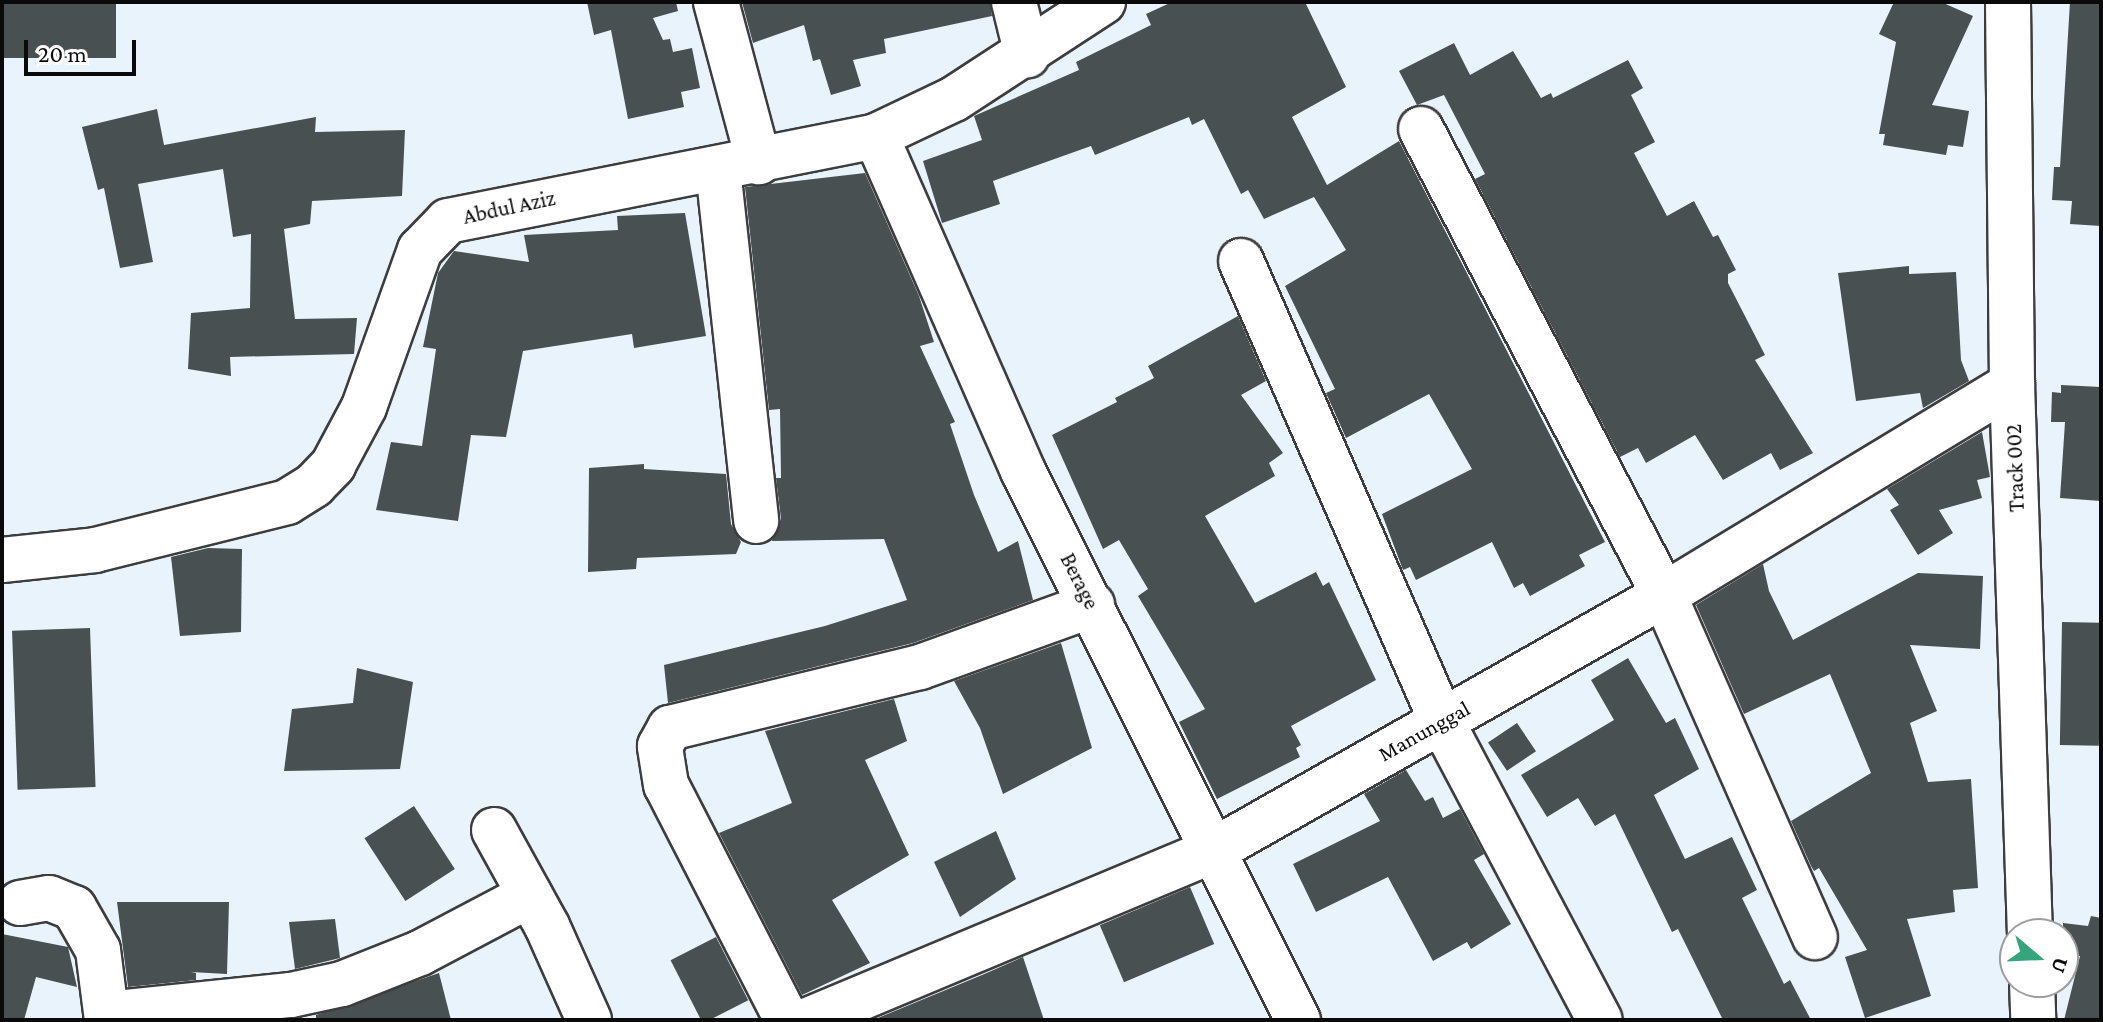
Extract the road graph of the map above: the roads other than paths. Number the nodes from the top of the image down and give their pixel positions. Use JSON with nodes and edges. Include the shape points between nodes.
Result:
{"nodes":[{"id":1,"x":716,"y":2,"type":"edge"},
{"id":2,"x":1014,"y":2,"type":"edge"},
{"id":3,"x":1103,"y":2,"type":"edge"},
{"id":4,"x":2008,"y":2,"type":"edge"},
{"id":5,"x":1027,"y":55,"type":"junction"},
{"id":6,"x":1421,"y":129,"type":"dead end"},
{"id":7,"x":876,"y":136,"type":"junction"},
{"id":8,"x":738,"y":166,"type":"junction"},
{"id":9,"x":1241,"y":261,"type":"dead end"},
{"id":10,"x":2012,"y":384,"type":"junction"},
{"id":11,"x":756,"y":521,"type":"dead end"},
{"id":12,"x":2,"y":560,"type":"edge"},
{"id":13,"x":1664,"y":595,"type":"junction"},
{"id":14,"x":1092,"y":605,"type":"junction"},
{"id":15,"x":1442,"y":722,"type":"junction"},
{"id":16,"x":494,"y":830,"type":"dead end"},
{"id":17,"x":1216,"y":849,"type":"junction"},
{"id":18,"x":530,"y":895,"type":"junction"},
{"id":19,"x":20,"y":903,"type":"dead end"},
{"id":20,"x":2029,"y":918,"type":"edge"},
{"id":21,"x":1815,"y":937,"type":"dead end"},
{"id":22,"x":2032,"y":998,"type":"edge"},
{"id":23,"x":107,"y":1017,"type":"edge"},
{"id":24,"x":589,"y":1020,"type":"edge"},
{"id":25,"x":787,"y":1020,"type":"edge"},
{"id":26,"x":808,"y":1020,"type":"edge"},
{"id":27,"x":1298,"y":1020,"type":"edge"},
{"id":28,"x":1600,"y":1020,"type":"edge"},
{"id":29,"x":2033,"y":1020,"type":"edge"}],
"edges":[{"from":1,"to":8,"type":"street"},
{"from":2,"to":5,"type":"street"},
{"from":3,"to":5,"type":"street","name":"Abdul Aziz"},
{"from":4,"to":10,"type":"street","name":"Track 002"},
{"from":5,"to":7,"type":"street","name":"Abdul Aziz"},
{"from":6,"to":13,"type":"street"},
{"from":7,"to":8,"type":"street","name":"Abdul Aziz"},
{"from":7,"to":14,"type":"street","name":"Berage","via":[[1023,471]]},
{"from":8,"to":11,"type":"street"},
{"from":8,"to":12,"type":"street","name":"Abdul Aziz","via":[[526,202],[448,221],[420,250],[364,407],[333,465],[287,502],[95,550]]},
{"from":9,"to":15,"type":"street"},
{"from":10,"to":13,"type":"street","name":"Manunggal"},
{"from":10,"to":20,"type":"street","name":"Track 002"},
{"from":13,"to":15,"type":"street","name":"Manunggal"},
{"from":13,"to":21,"type":"street"},
{"from":14,"to":17,"type":"street","name":"Berage"},
{"from":14,"to":25,"type":"street","via":[[920,667],[670,728],[660,746],[666,785]]},
{"from":15,"to":17,"type":"street","name":"Manunggal"},
{"from":15,"to":28,"type":"street"},
{"from":16,"to":18,"type":"street"},
{"from":17,"to":26,"type":"street","name":"Manunggal"},
{"from":17,"to":27,"type":"street","name":"Berage"},
{"from":18,"to":23,"type":"street","via":[[420,953],[342,984]]},
{"from":18,"to":24,"type":"street"},
{"from":19,"to":23,"type":"street","via":[[49,898],[74,908],[98,950]]},
{"from":22,"to":29,"type":"street"}]}
